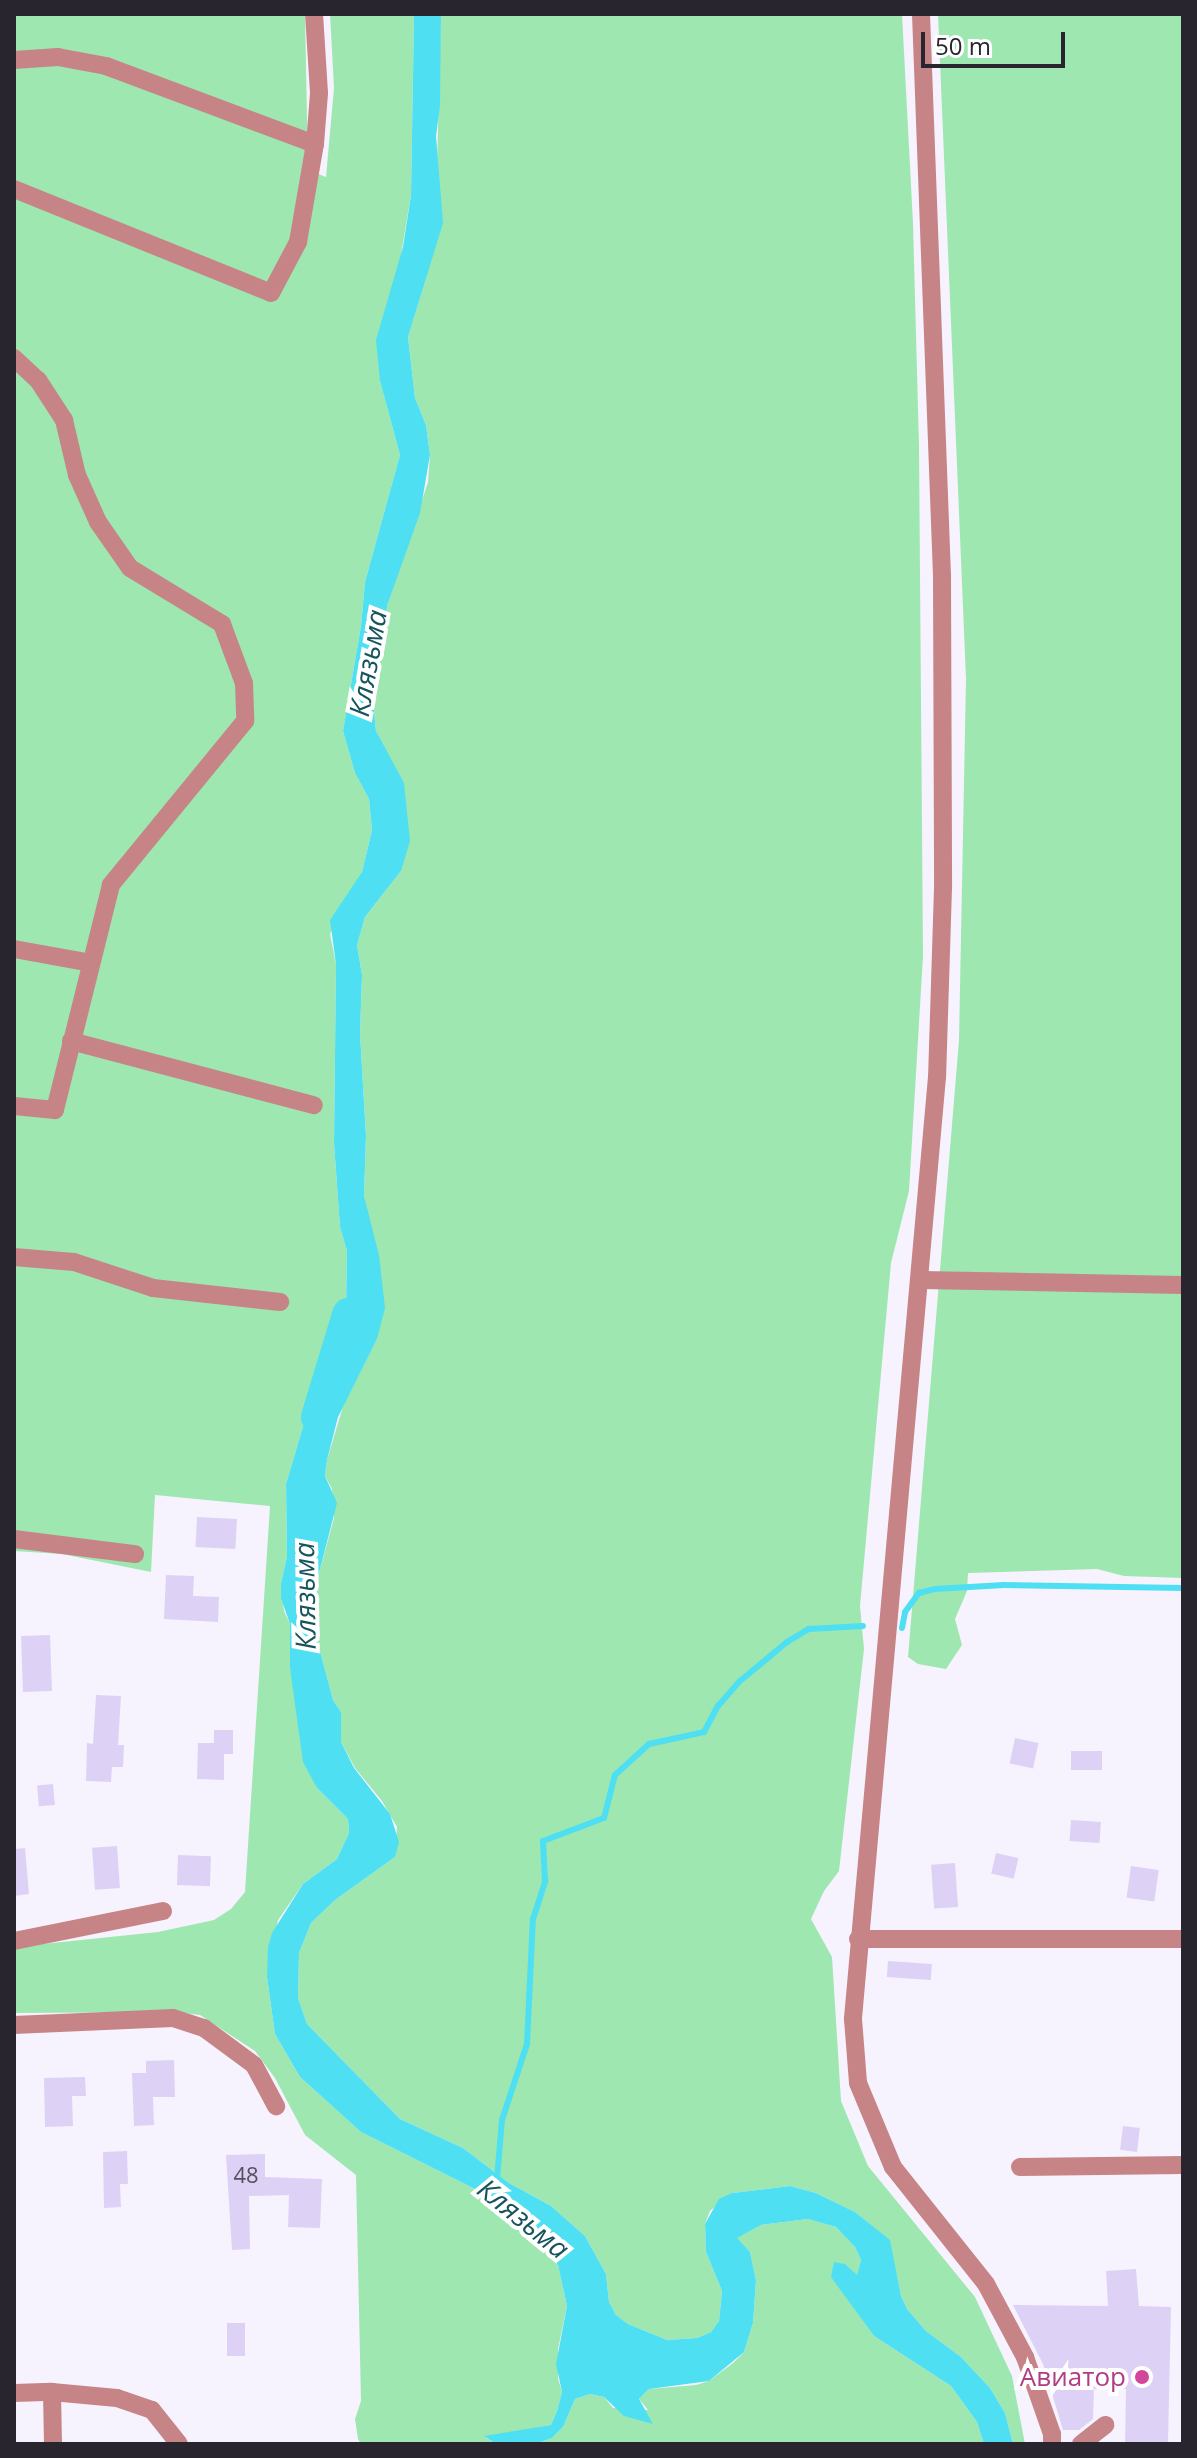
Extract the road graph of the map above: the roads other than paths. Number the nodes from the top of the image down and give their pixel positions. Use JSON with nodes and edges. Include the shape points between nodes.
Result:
{"nodes":[{"id":1,"x":314,"y":14,"type":"edge"},
{"id":2,"x":921,"y":14,"type":"edge"},
{"id":3,"x":14,"y":60,"type":"edge"},
{"id":4,"x":315,"y":144,"type":"junction"},
{"id":5,"x":14,"y":189,"type":"edge"},
{"id":6,"x":14,"y":358,"type":"edge"},
{"id":7,"x":14,"y":949,"type":"edge"},
{"id":8,"x":91,"y":963,"type":"junction"},
{"id":9,"x":71,"y":1041,"type":"junction"},
{"id":10,"x":314,"y":1105,"type":"dead end"},
{"id":11,"x":14,"y":1106,"type":"edge"},
{"id":12,"x":14,"y":1257,"type":"edge"},
{"id":13,"x":922,"y":1280,"type":"junction"},
{"id":14,"x":1183,"y":1285,"type":"edge"},
{"id":15,"x":280,"y":1302,"type":"dead end"},
{"id":16,"x":14,"y":1539,"type":"edge"},
{"id":17,"x":135,"y":1554,"type":"dead end"},
{"id":18,"x":163,"y":1911,"type":"dead end"},
{"id":19,"x":858,"y":1939,"type":"junction"},
{"id":20,"x":1183,"y":1939,"type":"edge"},
{"id":21,"x":14,"y":1941,"type":"edge"},
{"id":22,"x":14,"y":2025,"type":"edge"},
{"id":23,"x":276,"y":2106,"type":"dead end"},
{"id":24,"x":1183,"y":2165,"type":"edge"},
{"id":25,"x":1020,"y":2167,"type":"dead end"},
{"id":26,"x":52,"y":2392,"type":"junction"},
{"id":27,"x":14,"y":2393,"type":"edge"},
{"id":28,"x":1105,"y":2425,"type":"dead end"},
{"id":29,"x":53,"y":2444,"type":"edge"},
{"id":30,"x":179,"y":2444,"type":"edge"},
{"id":31,"x":1052,"y":2444,"type":"edge"},
{"id":32,"x":1081,"y":2444,"type":"edge"}],
"edges":[{"from":1,"to":4,"type":"street","via":[[319,93]]},
{"from":2,"to":13,"type":"street","via":[[942,575],[943,858],[937,1077]]},
{"from":3,"to":4,"type":"street","via":[[58,57],[106,66]]},
{"from":4,"to":5,"type":"street","via":[[298,242],[271,293]]},
{"from":6,"to":8,"type":"street","via":[[38,380],[64,420],[77,475],[98,522],[130,568],[222,624],[244,683],[245,721],[111,885]]},
{"from":7,"to":8,"type":"street"},
{"from":8,"to":9,"type":"street"},
{"from":9,"to":10,"type":"street"},
{"from":9,"to":11,"type":"street","via":[[55,1110]]},
{"from":12,"to":15,"type":"street","via":[[74,1262],[153,1288]]},
{"from":13,"to":14,"type":"street"},
{"from":13,"to":19,"type":"street"},
{"from":16,"to":17,"type":"street"},
{"from":18,"to":21,"type":"street"},
{"from":19,"to":20,"type":"street"},
{"from":19,"to":31,"type":"street","via":[[853,2019],[858,2083],[866,2110],[893,2167],[986,2284],[1025,2357]]},
{"from":22,"to":23,"type":"street","via":[[183,2021],[204,2028],[254,2065]]},
{"from":24,"to":25,"type":"street"},
{"from":26,"to":27,"type":"street"},
{"from":26,"to":29,"type":"street"},
{"from":26,"to":30,"type":"street","via":[[117,2398],[152,2410]]},
{"from":28,"to":32,"type":"street"}]}
